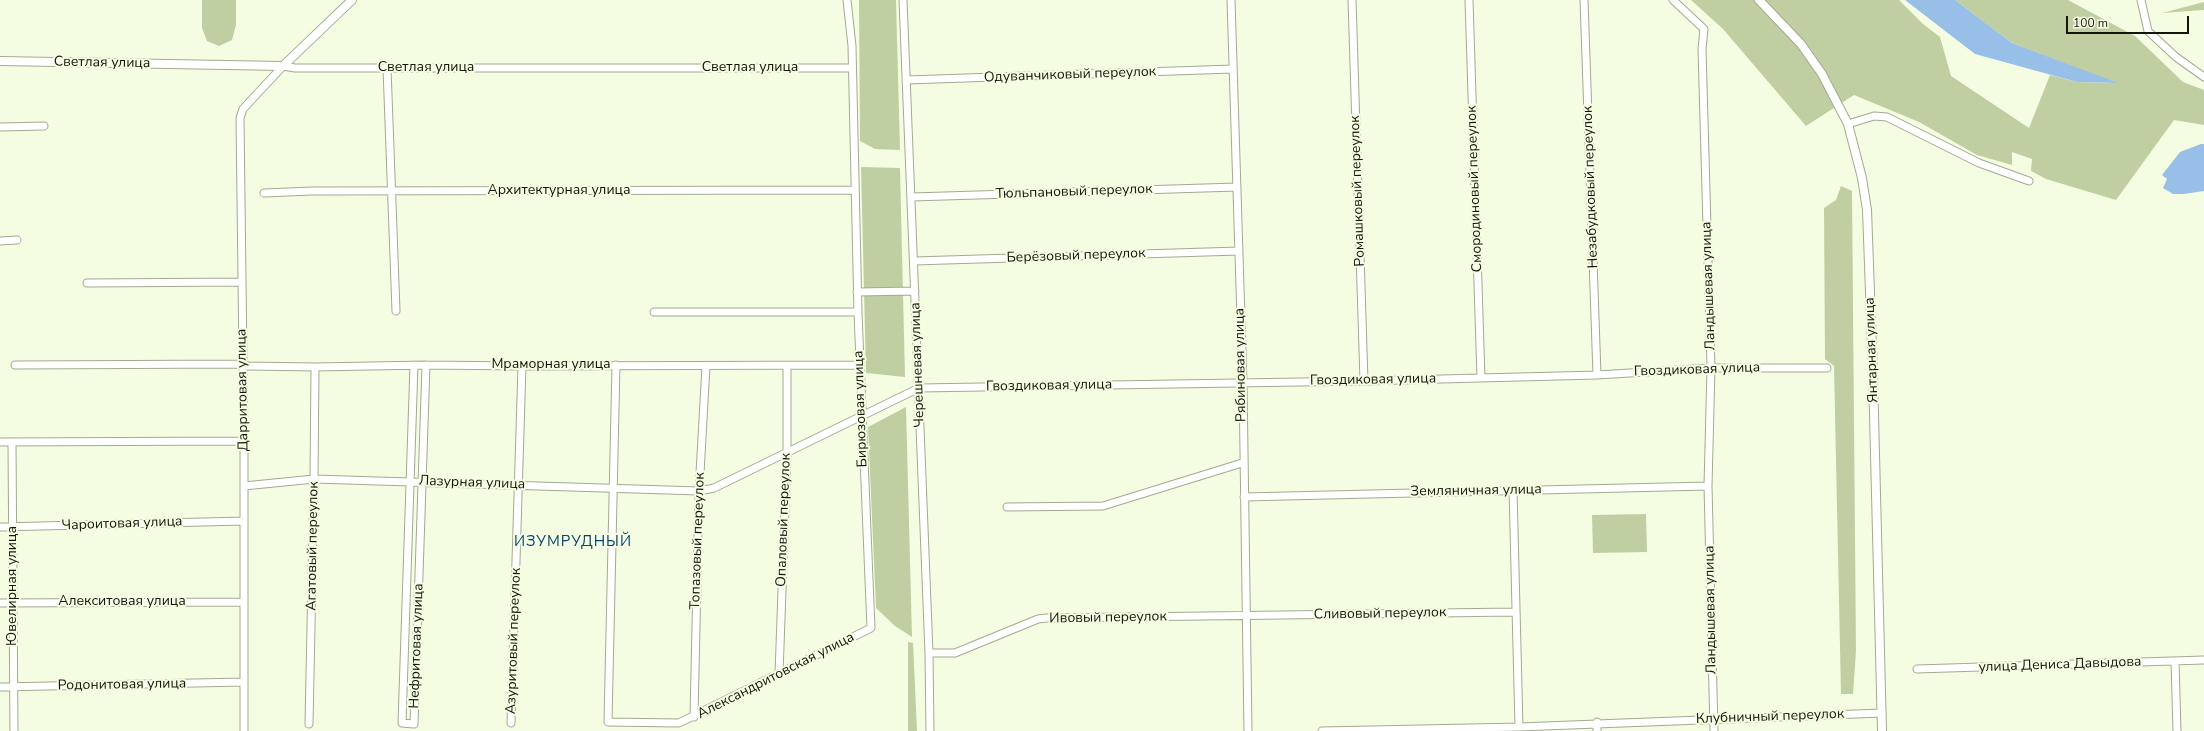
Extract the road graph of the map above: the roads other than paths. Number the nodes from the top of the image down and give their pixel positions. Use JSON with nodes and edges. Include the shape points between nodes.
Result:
{"nodes":[{"id":1,"x":352,"y":0,"type":"edge"},
{"id":2,"x":847,"y":0,"type":"edge"},
{"id":3,"x":903,"y":0,"type":"edge"},
{"id":4,"x":1231,"y":0,"type":"edge"},
{"id":5,"x":1352,"y":0,"type":"edge"},
{"id":6,"x":1469,"y":0,"type":"edge"},
{"id":7,"x":1584,"y":0,"type":"edge"},
{"id":8,"x":1673,"y":0,"type":"edge"},
{"id":9,"x":1759,"y":0,"type":"edge"},
{"id":10,"x":2141,"y":0,"type":"edge"},
{"id":11,"x":0,"y":62,"type":"edge"},
{"id":12,"x":283,"y":66,"type":"junction"},
{"id":13,"x":387,"y":68,"type":"junction"},
{"id":14,"x":852,"y":68,"type":"junction"},
{"id":15,"x":1234,"y":69,"type":"junction"},
{"id":16,"x":2204,"y":77,"type":"edge"},
{"id":17,"x":906,"y":80,"type":"junction"},
{"id":18,"x":1848,"y":124,"type":"junction"},
{"id":19,"x":44,"y":126,"type":"dead end"},
{"id":20,"x":0,"y":127,"type":"edge"},
{"id":21,"x":2029,"y":181,"type":"dead end"},
{"id":22,"x":1237,"y":187,"type":"junction"},
{"id":23,"x":855,"y":190,"type":"junction"},
{"id":24,"x":391,"y":192,"type":"junction"},
{"id":25,"x":264,"y":193,"type":"dead end"},
{"id":26,"x":912,"y":197,"type":"junction"},
{"id":27,"x":17,"y":240,"type":"dead end"},
{"id":28,"x":0,"y":241,"type":"edge"},
{"id":29,"x":1239,"y":251,"type":"junction"},
{"id":30,"x":914,"y":261,"type":"junction"},
{"id":31,"x":242,"y":282,"type":"junction"},
{"id":32,"x":87,"y":283,"type":"dead end"},
{"id":33,"x":915,"y":291,"type":"junction"},
{"id":34,"x":857,"y":292,"type":"junction"},
{"id":35,"x":396,"y":311,"type":"dead end"},
{"id":36,"x":654,"y":312,"type":"dead end"},
{"id":37,"x":858,"y":312,"type":"junction"},
{"id":38,"x":243,"y":364,"type":"junction"},
{"id":39,"x":15,"y":365,"type":"dead end"},
{"id":40,"x":414,"y":365,"type":"junction"},
{"id":41,"x":426,"y":365,"type":"junction"},
{"id":42,"x":616,"y":365,"type":"junction"},
{"id":43,"x":860,"y":365,"type":"junction"},
{"id":44,"x":522,"y":366,"type":"junction"},
{"id":45,"x":706,"y":366,"type":"junction"},
{"id":46,"x":787,"y":366,"type":"junction"},
{"id":47,"x":315,"y":367,"type":"junction"},
{"id":48,"x":1711,"y":368,"type":"junction"},
{"id":49,"x":1827,"y":368,"type":"dead end"},
{"id":50,"x":1597,"y":375,"type":"junction"},
{"id":51,"x":1481,"y":378,"type":"junction"},
{"id":52,"x":1364,"y":381,"type":"junction"},
{"id":53,"x":1243,"y":382,"type":"junction"},
{"id":54,"x":919,"y":388,"type":"junction"},
{"id":55,"x":861,"y":417,"type":"junction"},
{"id":56,"x":244,"y":441,"type":"junction"},
{"id":57,"x":0,"y":442,"type":"edge"},
{"id":58,"x":12,"y":442,"type":"junction"},
{"id":59,"x":787,"y":451,"type":"junction"},
{"id":60,"x":1242,"y":463,"type":"junction"},
{"id":61,"x":314,"y":479,"type":"junction"},
{"id":62,"x":410,"y":480,"type":"junction"},
{"id":63,"x":422,"y":481,"type":"junction"},
{"id":64,"x":520,"y":485,"type":"junction"},
{"id":65,"x":244,"y":486,"type":"junction"},
{"id":66,"x":1708,"y":486,"type":"junction"},
{"id":67,"x":613,"y":488,"type":"junction"},
{"id":68,"x":1513,"y":490,"type":"junction"},
{"id":69,"x":700,"y":491,"type":"junction"},
{"id":70,"x":1244,"y":497,"type":"junction"},
{"id":71,"x":1007,"y":507,"type":"dead end"},
{"id":72,"x":244,"y":520,"type":"junction"},
{"id":73,"x":0,"y":527,"type":"edge"},
{"id":74,"x":13,"y":527,"type":"junction"},
{"id":75,"x":244,"y":602,"type":"junction"},
{"id":76,"x":0,"y":603,"type":"edge"},
{"id":77,"x":13,"y":603,"type":"junction"},
{"id":78,"x":1516,"y":612,"type":"junction"},
{"id":79,"x":1245,"y":616,"type":"junction"},
{"id":80,"x":871,"y":628,"type":"joint"},
{"id":81,"x":929,"y":653,"type":"junction"},
{"id":82,"x":2204,"y":660,"type":"edge"},
{"id":83,"x":2174,"y":661,"type":"junction"},
{"id":84,"x":1916,"y":669,"type":"dead end"},
{"id":85,"x":779,"y":674,"type":"junction"},
{"id":86,"x":244,"y":682,"type":"junction"},
{"id":87,"x":0,"y":687,"type":"edge"},
{"id":88,"x":14,"y":687,"type":"junction"},
{"id":89,"x":1882,"y":713,"type":"junction"},
{"id":90,"x":694,"y":717,"type":"junction"},
{"id":91,"x":1714,"y":718,"type":"junction"},
{"id":92,"x":1597,"y":722,"type":"junction"},
{"id":93,"x":511,"y":723,"type":"dead end"},
{"id":94,"x":309,"y":724,"type":"dead end"},
{"id":95,"x":1519,"y":727,"type":"junction"},
{"id":96,"x":1479,"y":729,"type":"edge"},
{"id":97,"x":14,"y":731,"type":"edge"},
{"id":98,"x":244,"y":731,"type":"edge"},
{"id":99,"x":930,"y":731,"type":"edge"},
{"id":100,"x":1248,"y":731,"type":"edge"},
{"id":101,"x":1322,"y":731,"type":"edge"},
{"id":102,"x":1366,"y":731,"type":"edge"},
{"id":103,"x":1597,"y":731,"type":"edge"},
{"id":104,"x":1714,"y":731,"type":"edge"},
{"id":105,"x":1882,"y":731,"type":"edge"},
{"id":106,"x":2177,"y":731,"type":"edge"}],
"edges":[{"from":1,"to":12,"type":"street"},
{"from":2,"to":14,"type":"street","name":"Бирюзовая улица"},
{"from":3,"to":17,"type":"street","name":"Черешневая улица"},
{"from":4,"to":15,"type":"street","name":"Рябиновая улица"},
{"from":5,"to":52,"type":"street","name":"Ромашковый переулок"},
{"from":6,"to":51,"type":"street","name":"Смородиновый переулок"},
{"from":7,"to":50,"type":"street","name":"Незабудковый переулок"},
{"from":8,"to":48,"type":"street","name":"Ландышевая улица","via":[[1704,29],[1702,48]]},
{"from":9,"to":18,"type":"street","name":"Янтарная улица","via":[[1801,44],[1822,74]]},
{"from":10,"to":16,"type":"street","via":[[2148,32]]},
{"from":11,"to":12,"type":"street","name":"Светлая улица"},
{"from":12,"to":13,"type":"street","name":"Светлая улица"},
{"from":12,"to":31,"type":"street","name":"Дарритовая улица","via":[[243,109],[240,118]]},
{"from":13,"to":14,"type":"street","name":"Светлая улица"},
{"from":13,"to":24,"type":"street"},
{"from":14,"to":23,"type":"street","name":"Бирюзовая улица"},
{"from":15,"to":17,"type":"street","name":"Одуванчиковый переулок"},
{"from":15,"to":22,"type":"street","name":"Рябиновая улица"},
{"from":17,"to":26,"type":"street","name":"Черешневая улица"},
{"from":18,"to":21,"type":"street","via":[[1874,116],[1887,116],[1979,163]]},
{"from":18,"to":89,"type":"street","name":"Янтарная улица","via":[[1862,178],[1867,210]]},
{"from":19,"to":20,"type":"street"},
{"from":22,"to":26,"type":"street","name":"Тюльпановый переулок"},
{"from":22,"to":29,"type":"street","name":"Рябиновая улица"},
{"from":23,"to":24,"type":"street","name":"Архитектурная улица"},
{"from":23,"to":34,"type":"street","name":"Бирюзовая улица"},
{"from":24,"to":25,"type":"street","name":"Архитектурная улица"},
{"from":24,"to":35,"type":"street"},
{"from":26,"to":30,"type":"street","name":"Черешневая улица"},
{"from":27,"to":28,"type":"street"},
{"from":29,"to":30,"type":"street","name":"Берёзовый переулок"},
{"from":29,"to":53,"type":"street","name":"Рябиновая улица"},
{"from":30,"to":33,"type":"street","name":"Черешневая улица"},
{"from":31,"to":32,"type":"street"},
{"from":31,"to":38,"type":"street","name":"Дарритовая улица"},
{"from":33,"to":34,"type":"street"},
{"from":33,"to":54,"type":"street","name":"Черешневая улица"},
{"from":34,"to":37,"type":"street","name":"Бирюзовая улица"},
{"from":36,"to":37,"type":"street"},
{"from":37,"to":43,"type":"street","name":"Бирюзовая улица"},
{"from":38,"to":39,"type":"street","name":"Мраморная улица"},
{"from":38,"to":47,"type":"street","name":"Мраморная улица"},
{"from":38,"to":56,"type":"street","name":"Дарритовая улица"},
{"from":40,"to":41,"type":"street","name":"Мраморная улица"},
{"from":40,"to":47,"type":"street","name":"Мраморная улица"},
{"from":40,"to":62,"type":"street","name":"Нефритовая улица"},
{"from":41,"to":44,"type":"street","name":"Мраморная улица"},
{"from":41,"to":63,"type":"street","name":"Нефритовая улица"},
{"from":42,"to":44,"type":"street","name":"Мраморная улица"},
{"from":42,"to":45,"type":"street","name":"Мраморная улица"},
{"from":42,"to":67,"type":"street"},
{"from":43,"to":46,"type":"street","name":"Мраморная улица"},
{"from":43,"to":55,"type":"street","name":"Бирюзовая улица"},
{"from":44,"to":64,"type":"street","name":"Азуритовый переулок"},
{"from":45,"to":46,"type":"street","name":"Мраморная улица"},
{"from":45,"to":69,"type":"street","name":"Топазовый переулок"},
{"from":46,"to":59,"type":"street","name":"Опаловый переулок"},
{"from":47,"to":61,"type":"street","name":"Агатовый переулок"},
{"from":48,"to":49,"type":"street","name":"Гвоздиковая улица"},
{"from":48,"to":50,"type":"street","name":"Гвоздиковая улица"},
{"from":48,"to":66,"type":"street","name":"Ландышевая улица"},
{"from":50,"to":51,"type":"street","name":"Гвоздиковая улица"},
{"from":51,"to":52,"type":"street","name":"Гвоздиковая улица"},
{"from":52,"to":53,"type":"street","name":"Гвоздиковая улица"},
{"from":53,"to":54,"type":"street","name":"Гвоздиковая улица"},
{"from":53,"to":60,"type":"street","name":"Рябиновая улица"},
{"from":54,"to":55,"type":"street","name":"Лазурная улица"},
{"from":54,"to":81,"type":"street","name":"Черешневая улица"},
{"from":55,"to":59,"type":"street","name":"Лазурная улица"},
{"from":55,"to":80,"type":"street","name":"Бирюзовая улица"},
{"from":56,"to":58,"type":"street"},
{"from":56,"to":65,"type":"street","name":"Дарритовая улица"},
{"from":57,"to":58,"type":"street"},
{"from":58,"to":74,"type":"street","name":"Ювелирная улица"},
{"from":59,"to":69,"type":"street","name":"Лазурная улица","via":[[714,488]]},
{"from":59,"to":85,"type":"street","name":"Опаловый переулок"},
{"from":60,"to":70,"type":"street","name":"Рябиновая улица"},
{"from":60,"to":71,"type":"street","via":[[1103,506]]},
{"from":61,"to":62,"type":"street","name":"Лазурная улица"},
{"from":61,"to":65,"type":"street","name":"Лазурная улица"},
{"from":61,"to":94,"type":"street","name":"Агатовый переулок"},
{"from":62,"to":63,"type":"street","name":"Лазурная улица"},
{"from":62,"to":63,"type":"street","name":"Нефритовая улица","via":[[402,723],[414,724]]},
{"from":63,"to":64,"type":"street","name":"Лазурная улица"},
{"from":64,"to":67,"type":"street","name":"Лазурная улица"},
{"from":64,"to":93,"type":"street","name":"Азуритовый переулок"},
{"from":65,"to":72,"type":"street","name":"Дарритовая улица"},
{"from":66,"to":68,"type":"street","name":"Земляничная улица"},
{"from":66,"to":91,"type":"street","name":"Ландышевая улица"},
{"from":67,"to":69,"type":"street","name":"Лазурная улица"},
{"from":67,"to":90,"type":"street","name":"Александритовская улица","via":[[608,722],[679,723]]},
{"from":68,"to":70,"type":"street","name":"Земляничная улица"},
{"from":68,"to":78,"type":"street"},
{"from":69,"to":90,"type":"street","name":"Топазовый переулок"},
{"from":70,"to":79,"type":"street","name":"Рябиновая улица"},
{"from":72,"to":74,"type":"street","name":"Чароитовая улица"},
{"from":72,"to":75,"type":"street","name":"Дарритовая улица"},
{"from":73,"to":74,"type":"street","name":"Чароитовая улица"},
{"from":74,"to":77,"type":"street","name":"Ювелирная улица"},
{"from":75,"to":77,"type":"street","name":"Алекситовая улица"},
{"from":75,"to":86,"type":"street","name":"Дарритовая улица"},
{"from":76,"to":77,"type":"street","name":"Алекситовая улица"},
{"from":77,"to":88,"type":"street","name":"Ювелирная улица"},
{"from":78,"to":79,"type":"street","name":"Сливовый переулок"},
{"from":78,"to":95,"type":"street"},
{"from":79,"to":81,"type":"street","name":"Ивовый переулок","via":[[1038,619],[955,653]]},
{"from":79,"to":100,"type":"street","name":"Рябиновая улица"},
{"from":80,"to":85,"type":"street","name":"Александритовская улица"},
{"from":81,"to":99,"type":"street","name":"Черешневая улица"},
{"from":82,"to":83,"type":"street","name":"улица Дениса Давыдова"},
{"from":83,"to":84,"type":"street","name":"улица Дениса Давыдова"},
{"from":83,"to":106,"type":"street"},
{"from":85,"to":90,"type":"street","name":"Александритовская улица"},
{"from":86,"to":88,"type":"street","name":"Родонитовая улица"},
{"from":86,"to":98,"type":"street","name":"Дарритовая улица"},
{"from":87,"to":88,"type":"street","name":"Родонитовая улица"},
{"from":88,"to":97,"type":"street","name":"Ювелирная улица"},
{"from":89,"to":91,"type":"street","name":"Клубничный переулок"},
{"from":89,"to":105,"type":"street","name":"Янтарная улица"},
{"from":91,"to":92,"type":"street","name":"Клубничный переулок"},
{"from":91,"to":104,"type":"street","name":"Ландышевая улица"},
{"from":92,"to":95,"type":"street","name":"Клубничный переулок"},
{"from":92,"to":103,"type":"street"},
{"from":95,"to":96,"type":"street","name":"Клубничный переулок"},
{"from":96,"to":102,"type":"street","name":"Клубничный переулок"},
{"from":101,"to":102,"type":"street","name":"Клубничный переулок"}]}
